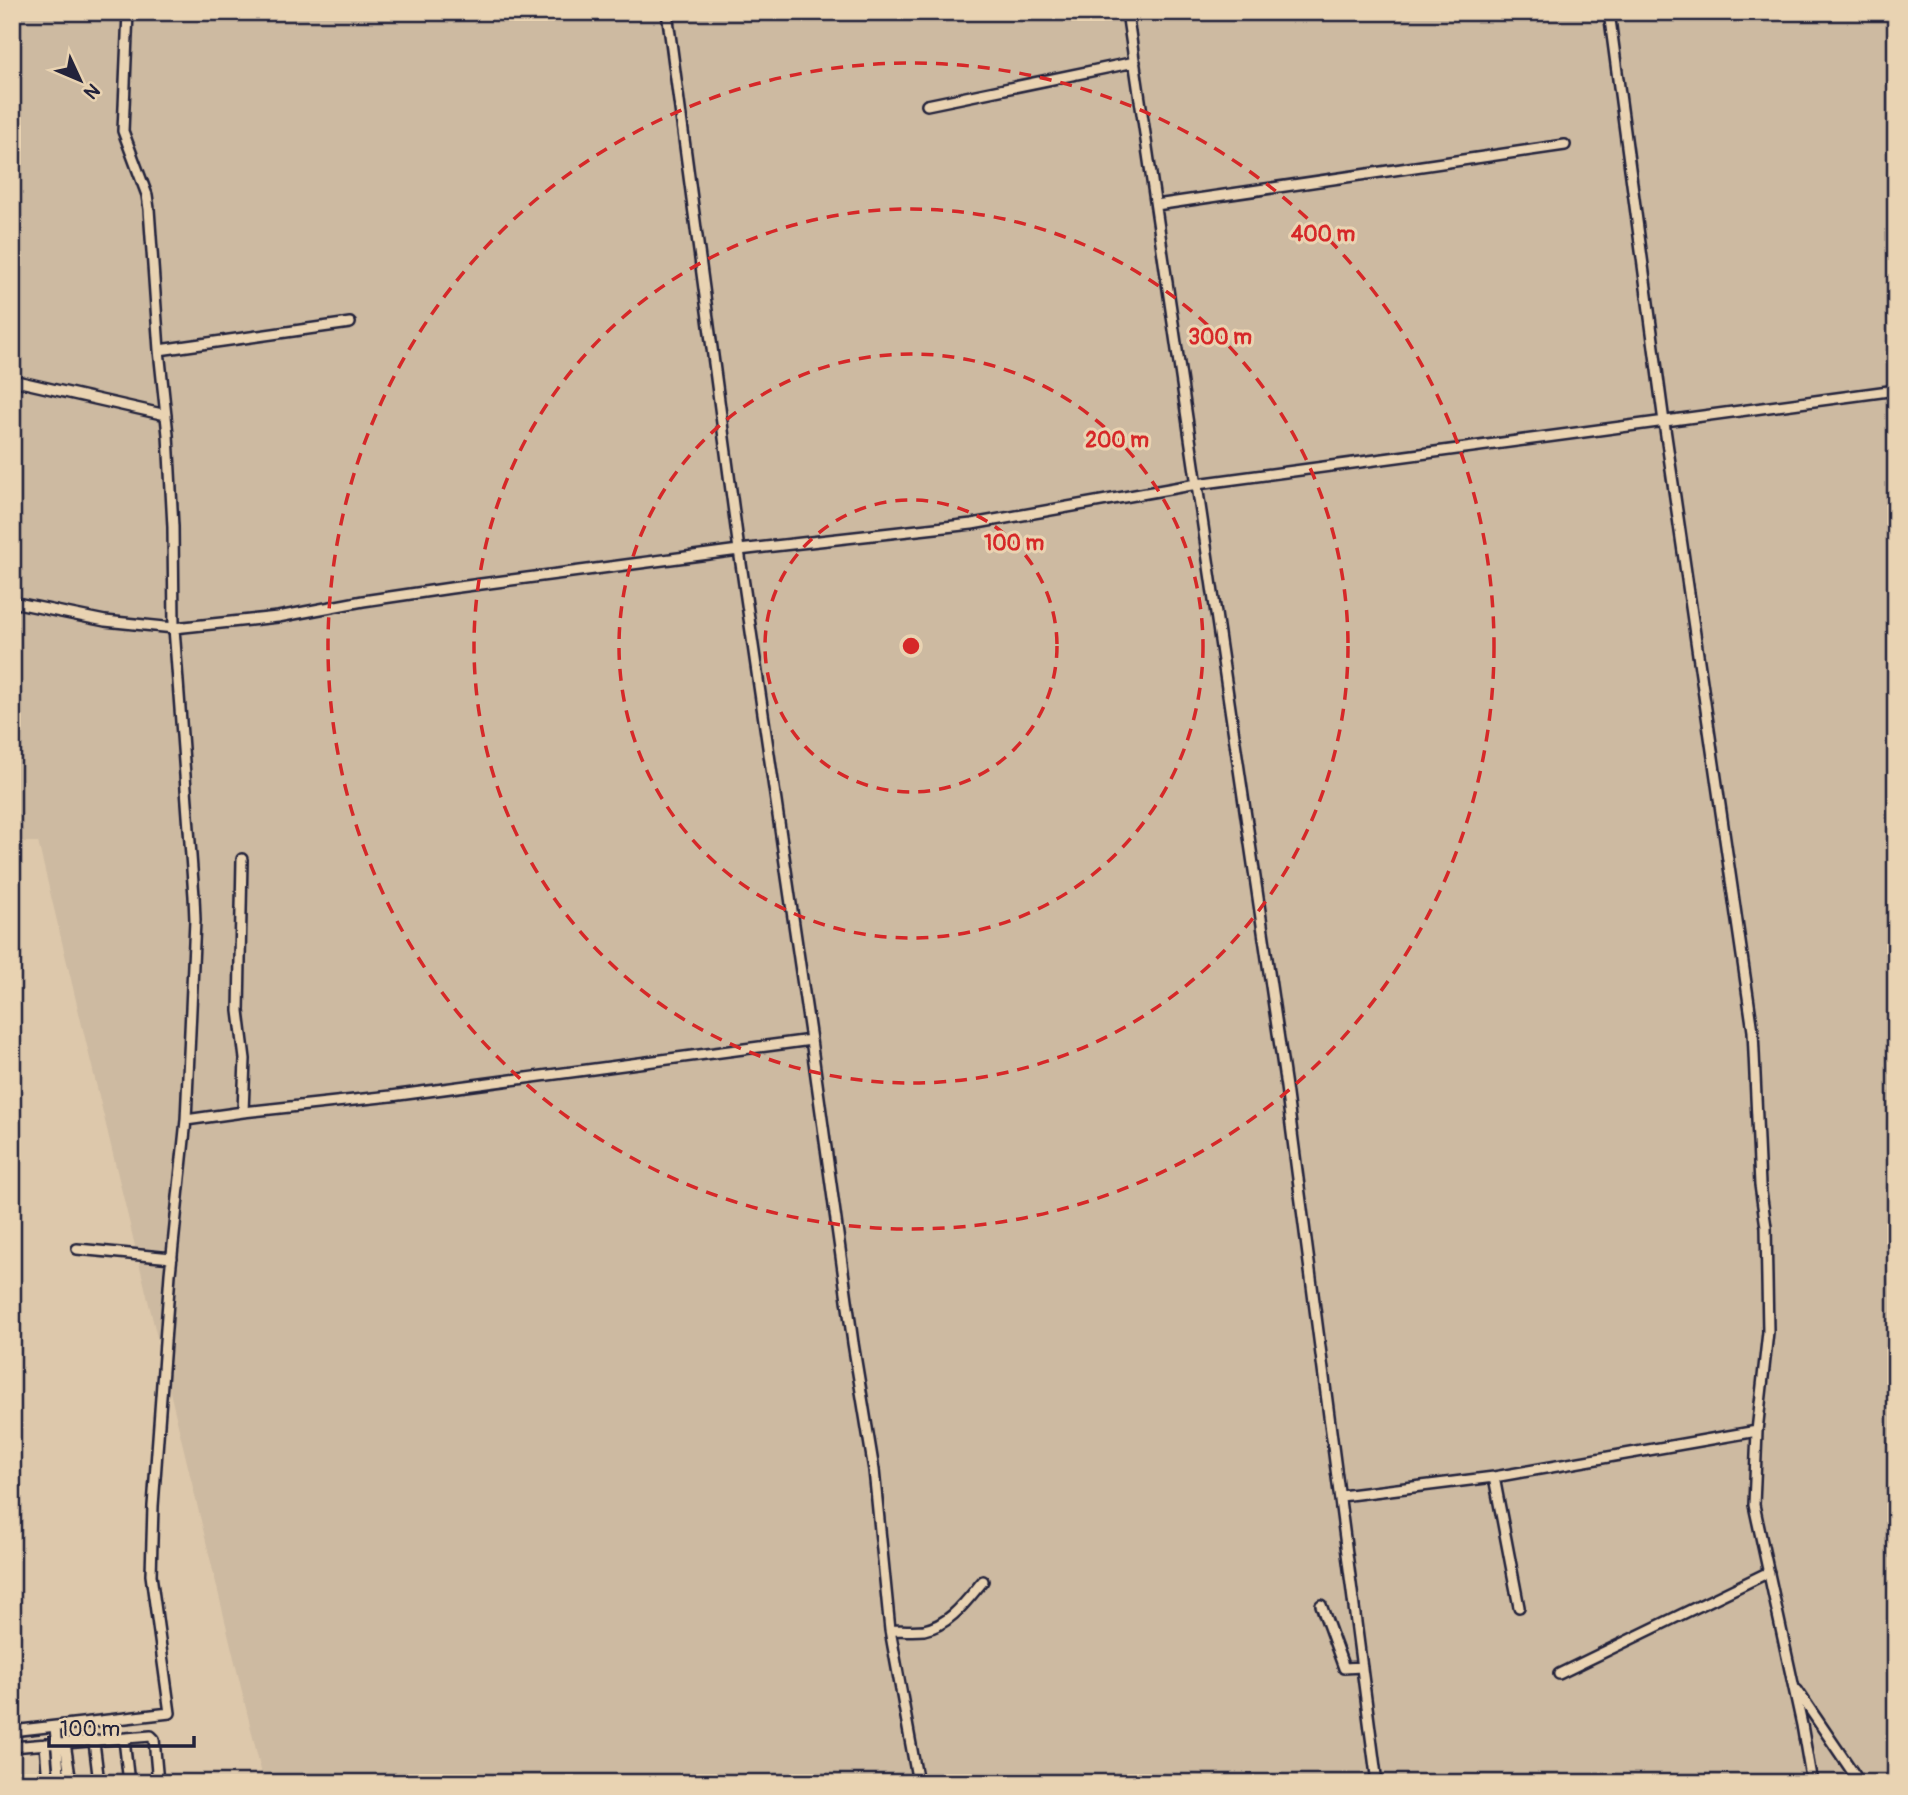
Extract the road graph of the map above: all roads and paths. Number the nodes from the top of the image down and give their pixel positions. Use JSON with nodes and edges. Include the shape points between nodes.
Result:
{"nodes":[{"id":1,"x":128,"y":12,"type":"edge"},
{"id":2,"x":667,"y":12,"type":"edge"},
{"id":3,"x":1128,"y":12,"type":"edge"},
{"id":4,"x":1609,"y":12,"type":"edge"},
{"id":5,"x":1135,"y":62,"type":"junction"},
{"id":6,"x":927,"y":105,"type":"dead end"},
{"id":7,"x":1565,"y":145,"type":"dead end"},
{"id":8,"x":1156,"y":205,"type":"junction"},
{"id":9,"x":350,"y":323,"type":"dead end"},
{"id":10,"x":159,"y":350,"type":"junction"},
{"id":11,"x":12,"y":380,"type":"edge"},
{"id":12,"x":1896,"y":390,"type":"edge"},
{"id":13,"x":166,"y":415,"type":"junction"},
{"id":14,"x":1664,"y":422,"type":"junction"},
{"id":15,"x":1198,"y":484,"type":"junction"},
{"id":16,"x":739,"y":550,"type":"junction"},
{"id":17,"x":12,"y":602,"type":"edge"},
{"id":18,"x":174,"y":628,"type":"junction"},
{"id":19,"x":242,"y":859,"type":"dead end"},
{"id":20,"x":811,"y":1041,"type":"junction"},
{"id":21,"x":243,"y":1112,"type":"junction"},
{"id":22,"x":186,"y":1120,"type":"junction"},
{"id":23,"x":77,"y":1249,"type":"dead end"},
{"id":24,"x":172,"y":1258,"type":"junction"},
{"id":25,"x":1758,"y":1431,"type":"junction"},
{"id":26,"x":1494,"y":1477,"type":"junction"},
{"id":27,"x":1341,"y":1496,"type":"junction"},
{"id":28,"x":1769,"y":1572,"type":"junction"},
{"id":29,"x":983,"y":1581,"type":"dead end"},
{"id":30,"x":1321,"y":1605,"type":"dead end"},
{"id":31,"x":1520,"y":1607,"type":"dead end"},
{"id":32,"x":890,"y":1630,"type":"junction"},
{"id":33,"x":1362,"y":1667,"type":"junction"},
{"id":34,"x":1559,"y":1674,"type":"dead end"},
{"id":35,"x":1794,"y":1686,"type":"junction"},
{"id":36,"x":55,"y":1727,"type":"junction"},
{"id":37,"x":12,"y":1731,"type":"edge"},
{"id":38,"x":124,"y":1739,"type":"junction"},
{"id":39,"x":94,"y":1742,"type":"junction"},
{"id":40,"x":61,"y":1743,"type":"junction"},
{"id":41,"x":45,"y":1744,"type":"junction"},
{"id":42,"x":12,"y":1747,"type":"edge"},
{"id":43,"x":154,"y":1782,"type":"edge"},
{"id":44,"x":48,"y":1783,"type":"edge"},
{"id":45,"x":60,"y":1783,"type":"edge"},
{"id":46,"x":71,"y":1783,"type":"edge"},
{"id":47,"x":99,"y":1783,"type":"edge"},
{"id":48,"x":129,"y":1783,"type":"edge"},
{"id":49,"x":918,"y":1783,"type":"edge"},
{"id":50,"x":1377,"y":1783,"type":"edge"},
{"id":51,"x":1812,"y":1783,"type":"edge"},
{"id":52,"x":1860,"y":1783,"type":"edge"}],
"edges":[{"from":1,"to":10,"type":"street","via":[[123,131],[147,195]]},
{"from":2,"to":16,"type":"street"},
{"from":3,"to":5,"type":"street"},
{"from":4,"to":14,"type":"street"},
{"from":5,"to":6,"type":"street"},
{"from":5,"to":8,"type":"street"},
{"from":7,"to":8,"type":"street"},
{"from":8,"to":15,"type":"street"},
{"from":9,"to":10,"type":"street"},
{"from":10,"to":13,"type":"street"},
{"from":11,"to":13,"type":"street"},
{"from":12,"to":14,"type":"street"},
{"from":13,"to":18,"type":"street"},
{"from":14,"to":15,"type":"street"},
{"from":14,"to":25,"type":"street","via":[[1753,1031],[1768,1332]]},
{"from":15,"to":16,"type":"street","via":[[972,524]]},
{"from":15,"to":27,"type":"street"},
{"from":16,"to":18,"type":"street"},
{"from":16,"to":20,"type":"street"},
{"from":17,"to":18,"type":"street","via":[[105,621]]},
{"from":18,"to":22,"type":"street","via":[[194,896]]},
{"from":19,"to":21,"type":"street","via":[[239,1011],[245,1059]]},
{"from":20,"to":21,"type":"street"},
{"from":20,"to":32,"type":"street","via":[[874,1470]]},
{"from":21,"to":22,"type":"street"},
{"from":22,"to":24,"type":"street"},
{"from":23,"to":24,"type":"street"},
{"from":24,"to":36,"type":"street","via":[[151,1575],[170,1713]]},
{"from":25,"to":26,"type":"street"},
{"from":25,"to":28,"type":"street","via":[[1754,1505]]},
{"from":26,"to":27,"type":"street"},
{"from":26,"to":31,"type":"street"},
{"from":27,"to":33,"type":"street"},
{"from":28,"to":34,"type":"street"},
{"from":28,"to":35,"type":"street"},
{"from":29,"to":32,"type":"street","via":[[941,1624],[923,1630]]},
{"from":30,"to":33,"type":"street","via":[[1344,1668]]},
{"from":32,"to":49,"type":"street"},
{"from":33,"to":50,"type":"street"},
{"from":35,"to":51,"type":"street"},
{"from":35,"to":52,"type":"street"},
{"from":36,"to":37,"type":"street"},
{"from":36,"to":40,"type":"street"},
{"from":38,"to":39,"type":"street"},
{"from":38,"to":43,"type":"street","via":[[154,1739]]},
{"from":38,"to":48,"type":"street"},
{"from":39,"to":40,"type":"street"},
{"from":39,"to":47,"type":"street"},
{"from":40,"to":41,"type":"street"},
{"from":40,"to":45,"type":"street"},
{"from":40,"to":46,"type":"street"},
{"from":41,"to":42,"type":"street"},
{"from":41,"to":44,"type":"street"}]}
